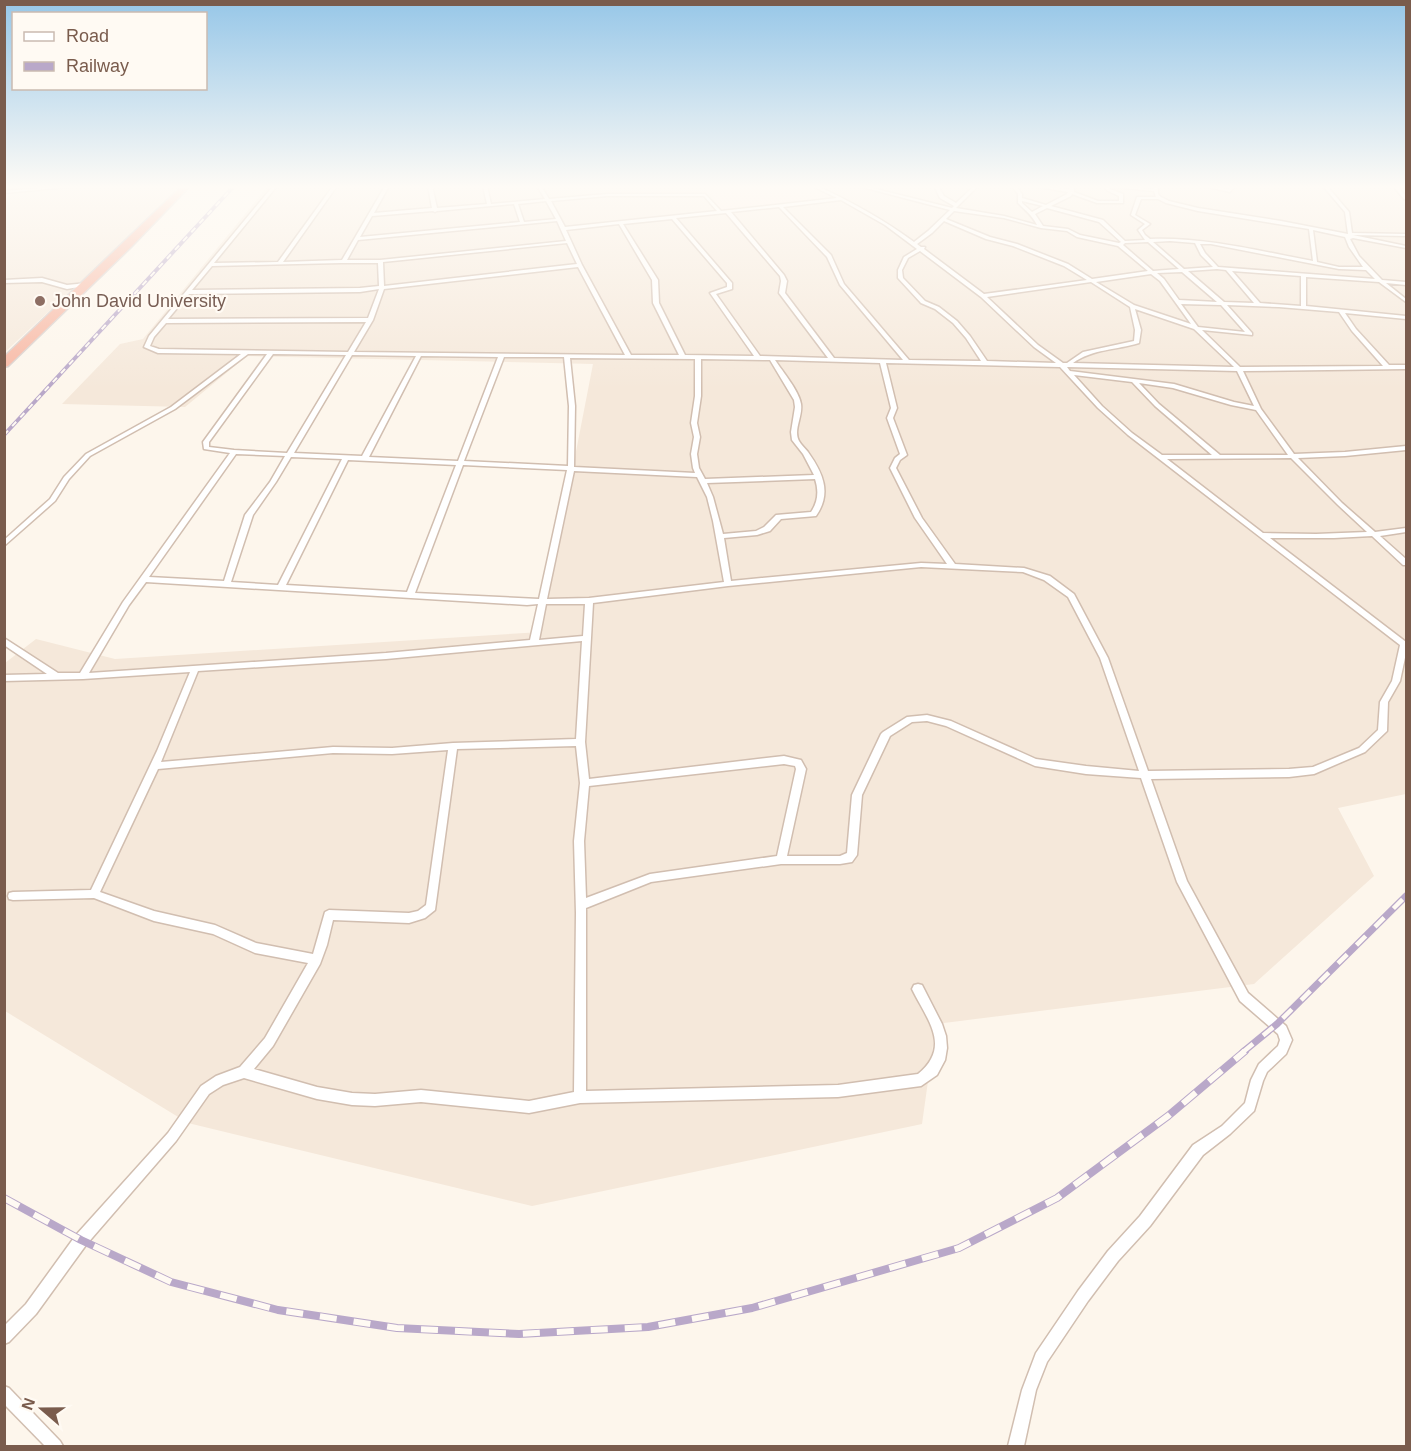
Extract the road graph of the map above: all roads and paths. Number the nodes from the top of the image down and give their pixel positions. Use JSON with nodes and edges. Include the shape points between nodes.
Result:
{"nodes":[{"id":1,"x":118,"y":254,"type":"edge"},
{"id":2,"x":221,"y":254,"type":"edge"},
{"id":3,"x":286,"y":254,"type":"edge"},
{"id":4,"x":348,"y":254,"type":"edge"},
{"id":5,"x":452,"y":254,"type":"edge"},
{"id":6,"x":574,"y":254,"type":"edge"},
{"id":7,"x":639,"y":254,"type":"edge"},
{"id":8,"x":705,"y":254,"type":"edge"},
{"id":9,"x":763,"y":254,"type":"edge"},
{"id":10,"x":827,"y":254,"type":"edge"},
{"id":11,"x":912,"y":254,"type":"edge"},
{"id":12,"x":930,"y":254,"type":"edge"},
{"id":13,"x":1039,"y":254,"type":"edge"},
{"id":14,"x":1133,"y":254,"type":"edge"},
{"id":15,"x":1164,"y":254,"type":"edge"},
{"id":16,"x":1203,"y":254,"type":"edge"},
{"id":17,"x":1268,"y":254,"type":"edge"},
{"id":18,"x":1316,"y":254,"type":"edge"},
{"id":19,"x":1356,"y":254,"type":"edge"},
{"id":20,"x":380,"y":261,"type":"junction"},
{"id":21,"x":343,"y":263,"type":"junction"},
{"id":22,"x":279,"y":264,"type":"junction"},
{"id":23,"x":1315,"y":264,"type":"junction"},
{"id":24,"x":212,"y":265,"type":"junction"},
{"id":25,"x":580,"y":265,"type":"junction"},
{"id":26,"x":1216,"y":268,"type":"junction"},
{"id":27,"x":1227,"y":268,"type":"junction"},
{"id":28,"x":1369,"y":269,"type":"junction"},
{"id":29,"x":1185,"y":270,"type":"junction"},
{"id":30,"x":1155,"y":272,"type":"junction"},
{"id":31,"x":1303,"y":275,"type":"junction"},
{"id":32,"x":1380,"y":281,"type":"junction"},
{"id":33,"x":4,"y":282,"type":"edge"},
{"id":34,"x":1093,"y":282,"type":"junction"},
{"id":35,"x":1407,"y":283,"type":"edge"},
{"id":36,"x":87,"y":285,"type":"junction"},
{"id":37,"x":381,"y":288,"type":"junction"},
{"id":38,"x":189,"y":292,"type":"junction"},
{"id":39,"x":983,"y":296,"type":"junction"},
{"id":40,"x":1406,"y":300,"type":"edge"},
{"id":41,"x":1177,"y":302,"type":"junction"},
{"id":42,"x":1222,"y":304,"type":"junction"},
{"id":43,"x":1258,"y":304,"type":"junction"},
{"id":44,"x":1132,"y":306,"type":"junction"},
{"id":45,"x":1304,"y":307,"type":"junction"},
{"id":46,"x":1341,"y":311,"type":"junction"},
{"id":47,"x":1407,"y":317,"type":"edge"},
{"id":48,"x":370,"y":320,"type":"junction"},
{"id":49,"x":165,"y":321,"type":"junction"},
{"id":50,"x":1196,"y":328,"type":"junction"},
{"id":51,"x":247,"y":353,"type":"junction"},
{"id":52,"x":271,"y":353,"type":"junction"},
{"id":53,"x":349,"y":354,"type":"junction"},
{"id":54,"x":419,"y":355,"type":"junction"},
{"id":55,"x":501,"y":356,"type":"junction"},
{"id":56,"x":567,"y":356,"type":"junction"},
{"id":57,"x":629,"y":357,"type":"junction"},
{"id":58,"x":683,"y":357,"type":"junction"},
{"id":59,"x":698,"y":357,"type":"junction"},
{"id":60,"x":758,"y":358,"type":"junction"},
{"id":61,"x":772,"y":358,"type":"junction"},
{"id":62,"x":832,"y":359,"type":"junction"},
{"id":63,"x":884,"y":361,"type":"junction"},
{"id":64,"x":907,"y":361,"type":"junction"},
{"id":65,"x":984,"y":362,"type":"junction"},
{"id":66,"x":4,"y":364,"type":"edge"},
{"id":67,"x":1061,"y":364,"type":"junction"},
{"id":68,"x":1387,"y":367,"type":"junction"},
{"id":69,"x":1407,"y":367,"type":"edge"},
{"id":70,"x":1068,"y":368,"type":"junction"},
{"id":71,"x":1239,"y":369,"type":"junction"},
{"id":72,"x":1134,"y":381,"type":"junction"},
{"id":73,"x":1258,"y":409,"type":"junction"},
{"id":74,"x":1407,"y":448,"type":"edge"},
{"id":75,"x":234,"y":452,"type":"junction"},
{"id":76,"x":290,"y":455,"type":"junction"},
{"id":77,"x":1160,"y":457,"type":"junction"},
{"id":78,"x":1218,"y":457,"type":"junction"},
{"id":79,"x":1293,"y":457,"type":"junction"},
{"id":80,"x":345,"y":459,"type":"junction"},
{"id":81,"x":364,"y":459,"type":"junction"},
{"id":82,"x":461,"y":463,"type":"junction"},
{"id":83,"x":571,"y":468,"type":"junction"},
{"id":84,"x":818,"y":477,"type":"junction"},
{"id":85,"x":701,"y":478,"type":"junction"},
{"id":86,"x":1407,"y":530,"type":"edge"},
{"id":87,"x":1261,"y":535,"type":"junction"},
{"id":88,"x":1375,"y":535,"type":"junction"},
{"id":89,"x":720,"y":536,"type":"junction"},
{"id":90,"x":4,"y":544,"type":"edge"},
{"id":91,"x":1407,"y":563,"type":"edge"},
{"id":92,"x":951,"y":565,"type":"junction"},
{"id":93,"x":144,"y":579,"type":"junction"},
{"id":94,"x":227,"y":583,"type":"junction"},
{"id":95,"x":728,"y":584,"type":"junction"},
{"id":96,"x":281,"y":587,"type":"junction"},
{"id":97,"x":410,"y":595,"type":"junction"},
{"id":98,"x":588,"y":601,"type":"junction"},
{"id":99,"x":544,"y":602,"type":"junction"},
{"id":100,"x":587,"y":638,"type":"junction"},
{"id":101,"x":4,"y":641,"type":"edge"},
{"id":102,"x":534,"y":643,"type":"junction"},
{"id":103,"x":1405,"y":646,"type":"edge"},
{"id":104,"x":195,"y":669,"type":"junction"},
{"id":105,"x":56,"y":676,"type":"junction"},
{"id":106,"x":83,"y":676,"type":"junction"},
{"id":107,"x":4,"y":678,"type":"edge"},
{"id":108,"x":580,"y":742,"type":"junction"},
{"id":109,"x":453,"y":746,"type":"junction"},
{"id":110,"x":156,"y":766,"type":"junction"},
{"id":111,"x":1146,"y":775,"type":"junction"},
{"id":112,"x":585,"y":783,"type":"junction"},
{"id":113,"x":782,"y":860,"type":"junction"},
{"id":114,"x":94,"y":894,"type":"junction"},
{"id":115,"x":14,"y":896,"type":"dead end"},
{"id":116,"x":581,"y":905,"type":"junction"},
{"id":117,"x":316,"y":960,"type":"junction"},
{"id":118,"x":918,"y":989,"type":"dead end"},
{"id":119,"x":244,"y":1072,"type":"junction"},
{"id":120,"x":580,"y":1097,"type":"junction"},
{"id":121,"x":4,"y":1337,"type":"edge"},
{"id":122,"x":4,"y":1393,"type":"edge"},
{"id":123,"x":55,"y":1446,"type":"edge"},
{"id":124,"x":1016,"y":1446,"type":"edge"}],
"edges":[{"from":1,"to":36,"type":"highway"},
{"from":2,"to":24,"type":"street"},
{"from":3,"to":22,"type":"street"},
{"from":4,"to":21,"type":"street"},
{"from":5,"to":20,"type":"street"},
{"from":6,"to":25,"type":"street"},
{"from":7,"to":58,"type":"street","via":[[655,280],[656,303]]},
{"from":8,"to":60,"type":"street","via":[[730,288],[713,294]]},
{"from":9,"to":62,"type":"street","via":[[782,276],[782,292]]},
{"from":10,"to":64,"type":"street","via":[[842,284]]},
{"from":11,"to":65,"type":"street","via":[[900,270],[901,278],[923,302],[956,322]]},
{"from":12,"to":39,"type":"street"},
{"from":13,"to":34,"type":"street"},
{"from":14,"to":30,"type":"street"},
{"from":15,"to":29,"type":"street"},
{"from":16,"to":26,"type":"street"},
{"from":17,"to":23,"type":"street"},
{"from":18,"to":23,"type":"street"},
{"from":19,"to":28,"type":"street"},
{"from":20,"to":21,"type":"street"},
{"from":20,"to":37,"type":"street"},
{"from":21,"to":22,"type":"street"},
{"from":22,"to":24,"type":"street"},
{"from":23,"to":28,"type":"street"},
{"from":24,"to":38,"type":"street"},
{"from":25,"to":37,"type":"street"},
{"from":25,"to":57,"type":"street"},
{"from":26,"to":27,"type":"street"},
{"from":26,"to":29,"type":"street"},
{"from":27,"to":31,"type":"street"},
{"from":27,"to":43,"type":"street"},
{"from":28,"to":32,"type":"street"},
{"from":29,"to":30,"type":"street"},
{"from":29,"to":42,"type":"street"},
{"from":30,"to":34,"type":"street"},
{"from":30,"to":41,"type":"street"},
{"from":31,"to":32,"type":"street"},
{"from":31,"to":45,"type":"street"},
{"from":32,"to":35,"type":"street"},
{"from":32,"to":40,"type":"street"},
{"from":33,"to":36,"type":"street","via":[[42,280],[67,287]]},
{"from":34,"to":39,"type":"street"},
{"from":34,"to":44,"type":"street"},
{"from":36,"to":66,"type":"highway"},
{"from":37,"to":38,"type":"street"},
{"from":37,"to":48,"type":"street"},
{"from":38,"to":49,"type":"street"},
{"from":39,"to":67,"type":"street","via":[[1035,346]]},
{"from":41,"to":42,"type":"street"},
{"from":41,"to":50,"type":"street"},
{"from":42,"to":43,"type":"street"},
{"from":42,"to":50,"type":"street","via":[[1250,334]]},
{"from":43,"to":45,"type":"street"},
{"from":44,"to":50,"type":"street"},
{"from":44,"to":70,"type":"street","via":[[1137,342],[1095,349],[1079,356]]},
{"from":45,"to":46,"type":"street"},
{"from":46,"to":47,"type":"street"},
{"from":46,"to":68,"type":"street"},
{"from":48,"to":49,"type":"street"},
{"from":48,"to":53,"type":"street"},
{"from":49,"to":51,"type":"street","via":[[148,342],[149,349]]},
{"from":50,"to":71,"type":"street"},
{"from":51,"to":52,"type":"street"},
{"from":51,"to":90,"type":"street","via":[[173,408],[88,455],[70,472],[52,500]]},
{"from":52,"to":53,"type":"street"},
{"from":52,"to":75,"type":"street","via":[[206,446],[210,450]]},
{"from":53,"to":54,"type":"street"},
{"from":53,"to":76,"type":"street"},
{"from":54,"to":55,"type":"street"},
{"from":54,"to":81,"type":"street"},
{"from":55,"to":56,"type":"street"},
{"from":55,"to":82,"type":"street"},
{"from":56,"to":57,"type":"street"},
{"from":56,"to":83,"type":"street","via":[[572,406]]},
{"from":57,"to":58,"type":"street"},
{"from":58,"to":59,"type":"street"},
{"from":59,"to":60,"type":"street"},
{"from":59,"to":85,"type":"street","via":[[694,454]]},
{"from":60,"to":61,"type":"street"},
{"from":61,"to":62,"type":"street"},
{"from":61,"to":84,"type":"street","via":[[798,400],[795,441]]},
{"from":62,"to":63,"type":"street"},
{"from":63,"to":64,"type":"street"},
{"from":63,"to":92,"type":"street","via":[[894,408],[891,418],[904,455],[893,468],[919,518]]},
{"from":64,"to":65,"type":"street"},
{"from":65,"to":67,"type":"street"},
{"from":67,"to":70,"type":"street"},
{"from":68,"to":69,"type":"street"},
{"from":68,"to":71,"type":"street"},
{"from":70,"to":71,"type":"street"},
{"from":70,"to":72,"type":"street"},
{"from":70,"to":77,"type":"street","via":[[1100,407]]},
{"from":71,"to":73,"type":"street"},
{"from":72,"to":73,"type":"street","via":[[1174,386]]},
{"from":72,"to":78,"type":"street"},
{"from":73,"to":79,"type":"street"},
{"from":74,"to":79,"type":"street"},
{"from":75,"to":76,"type":"street"},
{"from":75,"to":93,"type":"street"},
{"from":76,"to":80,"type":"street"},
{"from":76,"to":94,"type":"street","via":[[245,522]]},
{"from":77,"to":78,"type":"street"},
{"from":77,"to":87,"type":"street"},
{"from":78,"to":79,"type":"street"},
{"from":79,"to":88,"type":"street"},
{"from":80,"to":81,"type":"street"},
{"from":80,"to":96,"type":"street"},
{"from":81,"to":82,"type":"street"},
{"from":82,"to":83,"type":"street"},
{"from":82,"to":97,"type":"street"},
{"from":83,"to":85,"type":"street"},
{"from":83,"to":99,"type":"street"},
{"from":84,"to":85,"type":"street"},
{"from":84,"to":89,"type":"street","via":[[823,492],[813,514],[779,517],[757,533]]},
{"from":85,"to":89,"type":"street"},
{"from":86,"to":88,"type":"street"},
{"from":87,"to":88,"type":"street"},
{"from":87,"to":103,"type":"street"},
{"from":88,"to":91,"type":"street"},
{"from":89,"to":95,"type":"street"},
{"from":92,"to":95,"type":"street"},
{"from":92,"to":111,"type":"street","via":[[1024,570],[1047,579],[1071,596],[1104,658]]},
{"from":93,"to":94,"type":"street"},
{"from":93,"to":106,"type":"street"},
{"from":94,"to":96,"type":"street"},
{"from":95,"to":98,"type":"street"},
{"from":96,"to":97,"type":"street"},
{"from":97,"to":99,"type":"street"},
{"from":98,"to":99,"type":"street"},
{"from":98,"to":100,"type":"street"},
{"from":99,"to":102,"type":"street"},
{"from":100,"to":102,"type":"street"},
{"from":100,"to":108,"type":"street"},
{"from":101,"to":105,"type":"street"},
{"from":102,"to":104,"type":"street"},
{"from":103,"to":111,"type":"street","via":[[1396,681],[1384,702],[1382,731],[1362,750],[1329,765],[1297,772]]},
{"from":104,"to":106,"type":"street"},
{"from":104,"to":110,"type":"street"},
{"from":105,"to":106,"type":"street"},
{"from":105,"to":107,"type":"street"},
{"from":108,"to":109,"type":"street"},
{"from":108,"to":112,"type":"street"},
{"from":109,"to":110,"type":"street","via":[[333,750]]},
{"from":109,"to":117,"type":"street","via":[[431,908],[409,918],[328,915]]},
{"from":110,"to":114,"type":"street"},
{"from":111,"to":113,"type":"street","via":[[1035,762],[948,723],[910,719],[886,734],[857,795],[852,855],[840,860]]},
{"from":111,"to":124,"type":"street","via":[[1182,882],[1232,978],[1244,997],[1282,1030],[1286,1040],[1282,1050],[1263,1068],[1250,1107],[1198,1150],[1145,1221],[1113,1256],[1041,1358]]},
{"from":112,"to":113,"type":"street","via":[[784,760],[798,763],[801,769]]},
{"from":112,"to":116,"type":"street","via":[[579,840]]},
{"from":113,"to":116,"type":"street","via":[[650,878]]},
{"from":114,"to":115,"type":"street"},
{"from":114,"to":117,"type":"street","via":[[154,916],[215,930],[255,948]]},
{"from":116,"to":120,"type":"street"},
{"from":117,"to":119,"type":"street","via":[[269,1042]]},
{"from":118,"to":120,"type":"street","via":[[941,1037],[937,1064],[921,1080],[838,1091]]},
{"from":119,"to":120,"type":"street","via":[[352,1099],[421,1096],[529,1107]]},
{"from":119,"to":121,"type":"street","via":[[205,1090],[172,1137],[81,1240],[31,1310]]},
{"from":122,"to":123,"type":"street"}]}
